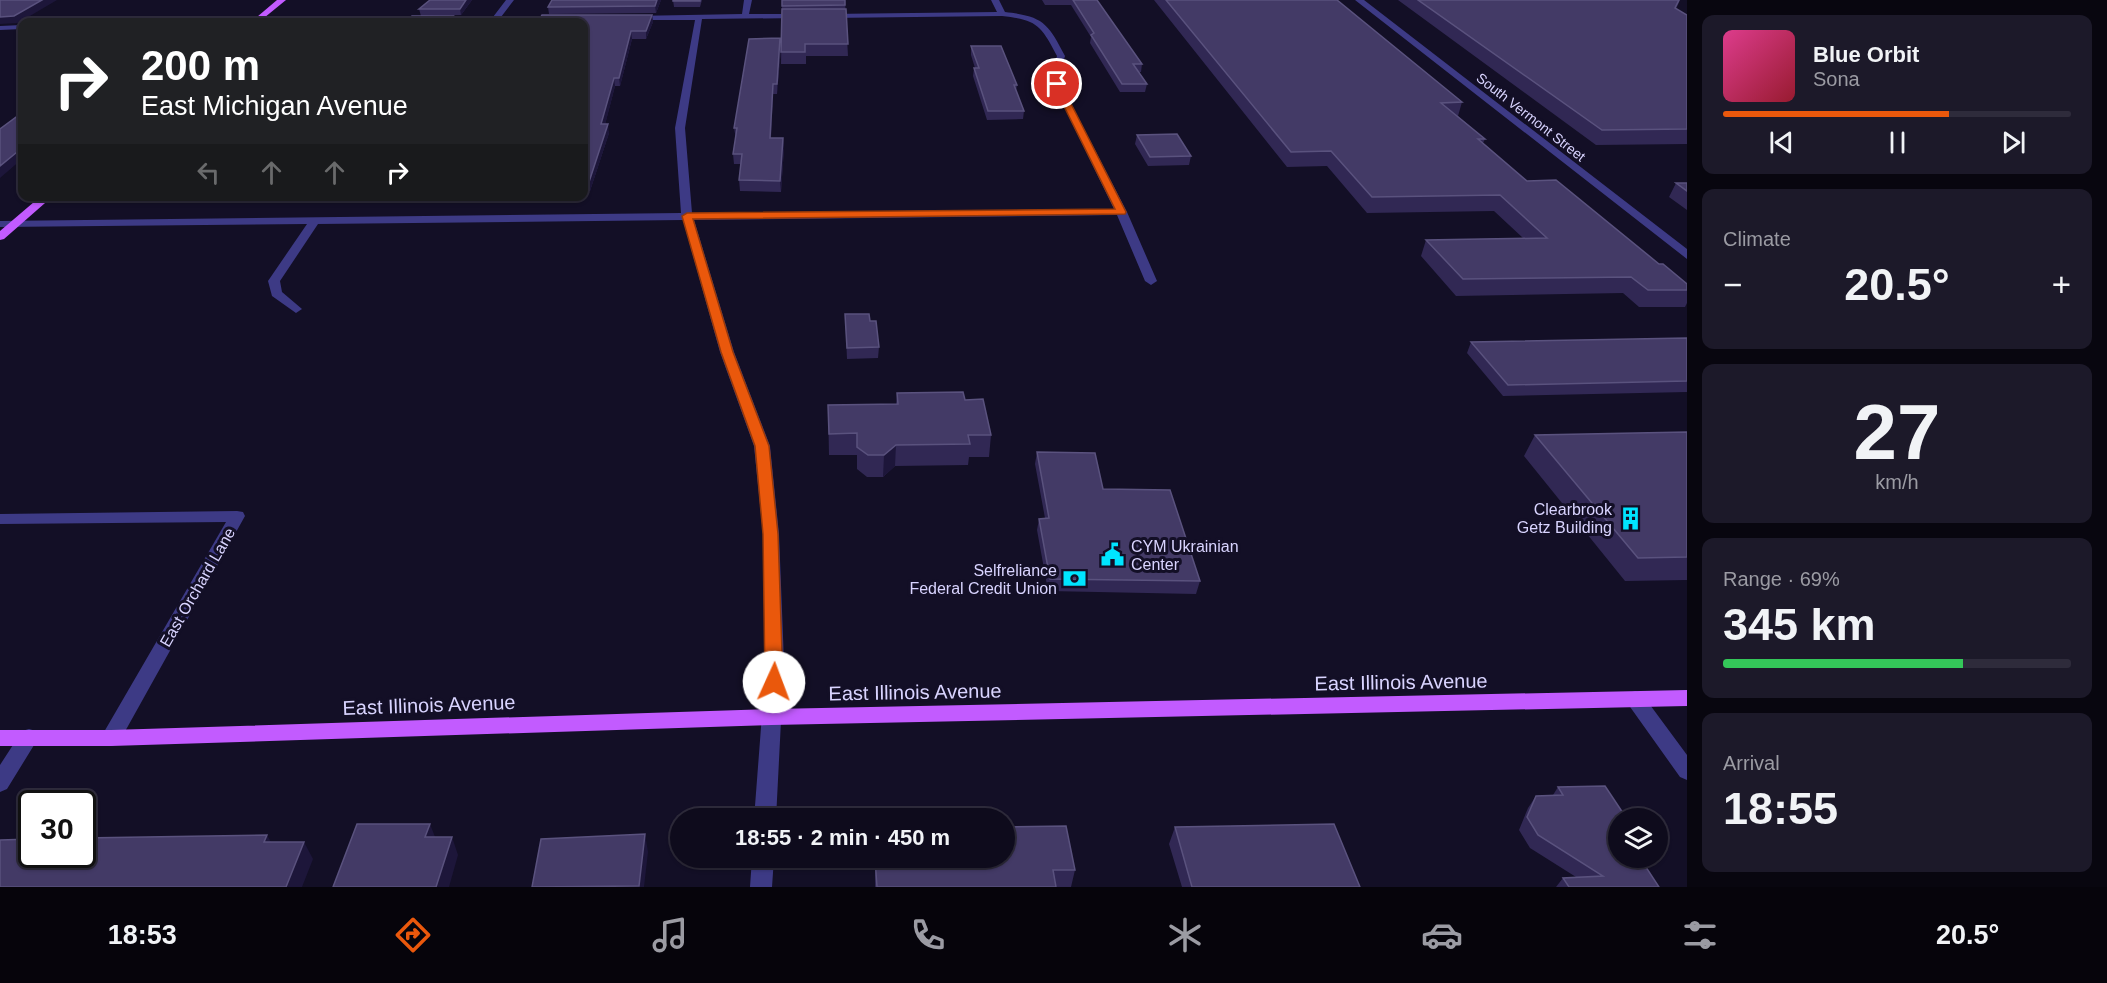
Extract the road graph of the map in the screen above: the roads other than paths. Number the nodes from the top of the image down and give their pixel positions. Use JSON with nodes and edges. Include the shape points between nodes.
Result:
{"nodes":[{"id":1,"x":282,"y":0,"type":"edge"},
{"id":2,"x":510,"y":0,"type":"edge"},
{"id":3,"x":748,"y":0,"type":"edge"},
{"id":4,"x":995,"y":0,"type":"edge"},
{"id":5,"x":1359,"y":0,"type":"edge"},
{"id":6,"x":1002,"y":14,"type":"junction"},
{"id":7,"x":699,"y":17,"type":"junction"},
{"id":8,"x":745,"y":17,"type":"junction"},
{"id":9,"x":261,"y":18,"type":"edge"},
{"id":10,"x":497,"y":18,"type":"edge"},
{"id":11,"x":627,"y":18,"type":"edge"},
{"id":12,"x":18,"y":27,"type":"edge"},
{"id":13,"x":0,"y":28,"type":"edge"},
{"id":14,"x":42,"y":201,"type":"edge"},
{"id":15,"x":1121,"y":212,"type":"junction"},
{"id":16,"x":687,"y":216,"type":"junction"},
{"id":17,"x":315,"y":220,"type":"junction"},
{"id":18,"x":0,"y":224,"type":"edge"},
{"id":19,"x":15,"y":224,"type":"junction"},
{"id":20,"x":0,"y":237,"type":"edge"},
{"id":21,"x":1687,"y":255,"type":"edge"},
{"id":22,"x":1151,"y":281,"type":"dead end"},
{"id":23,"x":296,"y":309,"type":"dead end"},
{"id":24,"x":0,"y":519,"type":"edge"},
{"id":25,"x":1687,"y":698,"type":"edge"},
{"id":26,"x":1635,"y":699,"type":"junction"},
{"id":27,"x":772,"y":717,"type":"junction"},
{"id":28,"x":29,"y":737,"type":"junction"},
{"id":29,"x":0,"y":738,"type":"edge"},
{"id":30,"x":111,"y":738,"type":"junction"},
{"id":31,"x":1687,"y":771,"type":"edge"},
{"id":32,"x":0,"y":783,"type":"edge"},
{"id":33,"x":766,"y":808,"type":"edge"},
{"id":34,"x":762,"y":868,"type":"edge"},
{"id":35,"x":761,"y":887,"type":"edge"}],
"edges":[{"from":1,"to":9,"type":"main road"},
{"from":2,"to":10,"type":"street"},
{"from":3,"to":8,"type":"street"},
{"from":4,"to":6,"type":"street"},
{"from":5,"to":21,"type":"street","name":"South Vermont Street"},
{"from":6,"to":8,"type":"street"},
{"from":6,"to":15,"type":"street","via":[[1035,17],[1046,26],[1061,56],[1057,84]]},
{"from":7,"to":8,"type":"street"},
{"from":7,"to":11,"type":"street"},
{"from":7,"to":16,"type":"street","via":[[680,128]]},
{"from":12,"to":13,"type":"street"},
{"from":14,"to":19,"type":"main road"},
{"from":15,"to":16,"type":"street"},
{"from":15,"to":22,"type":"street"},
{"from":16,"to":17,"type":"street"},
{"from":16,"to":27,"type":"street","via":[[727,352],[762,446],[771,534],[775,662]]},
{"from":17,"to":19,"type":"street"},
{"from":17,"to":23,"type":"street","via":[[274,281],[276,292]]},
{"from":18,"to":19,"type":"street"},
{"from":19,"to":20,"type":"main road"},
{"from":24,"to":30,"type":"street","name":"East Orchard Lane","via":[[237,516]]},
{"from":25,"to":26,"type":"main road","name":"East Illinois Avenue"},
{"from":26,"to":27,"type":"main road","name":"East Illinois Avenue"},
{"from":26,"to":31,"type":"street"},
{"from":27,"to":30,"type":"main road","name":"East Illinois Avenue"},
{"from":27,"to":33,"type":"street"},
{"from":28,"to":29,"type":"main road","name":"East Illinois Avenue"},
{"from":28,"to":30,"type":"main road","name":"East Illinois Avenue"},
{"from":28,"to":32,"type":"street"},
{"from":34,"to":35,"type":"street"}]}
